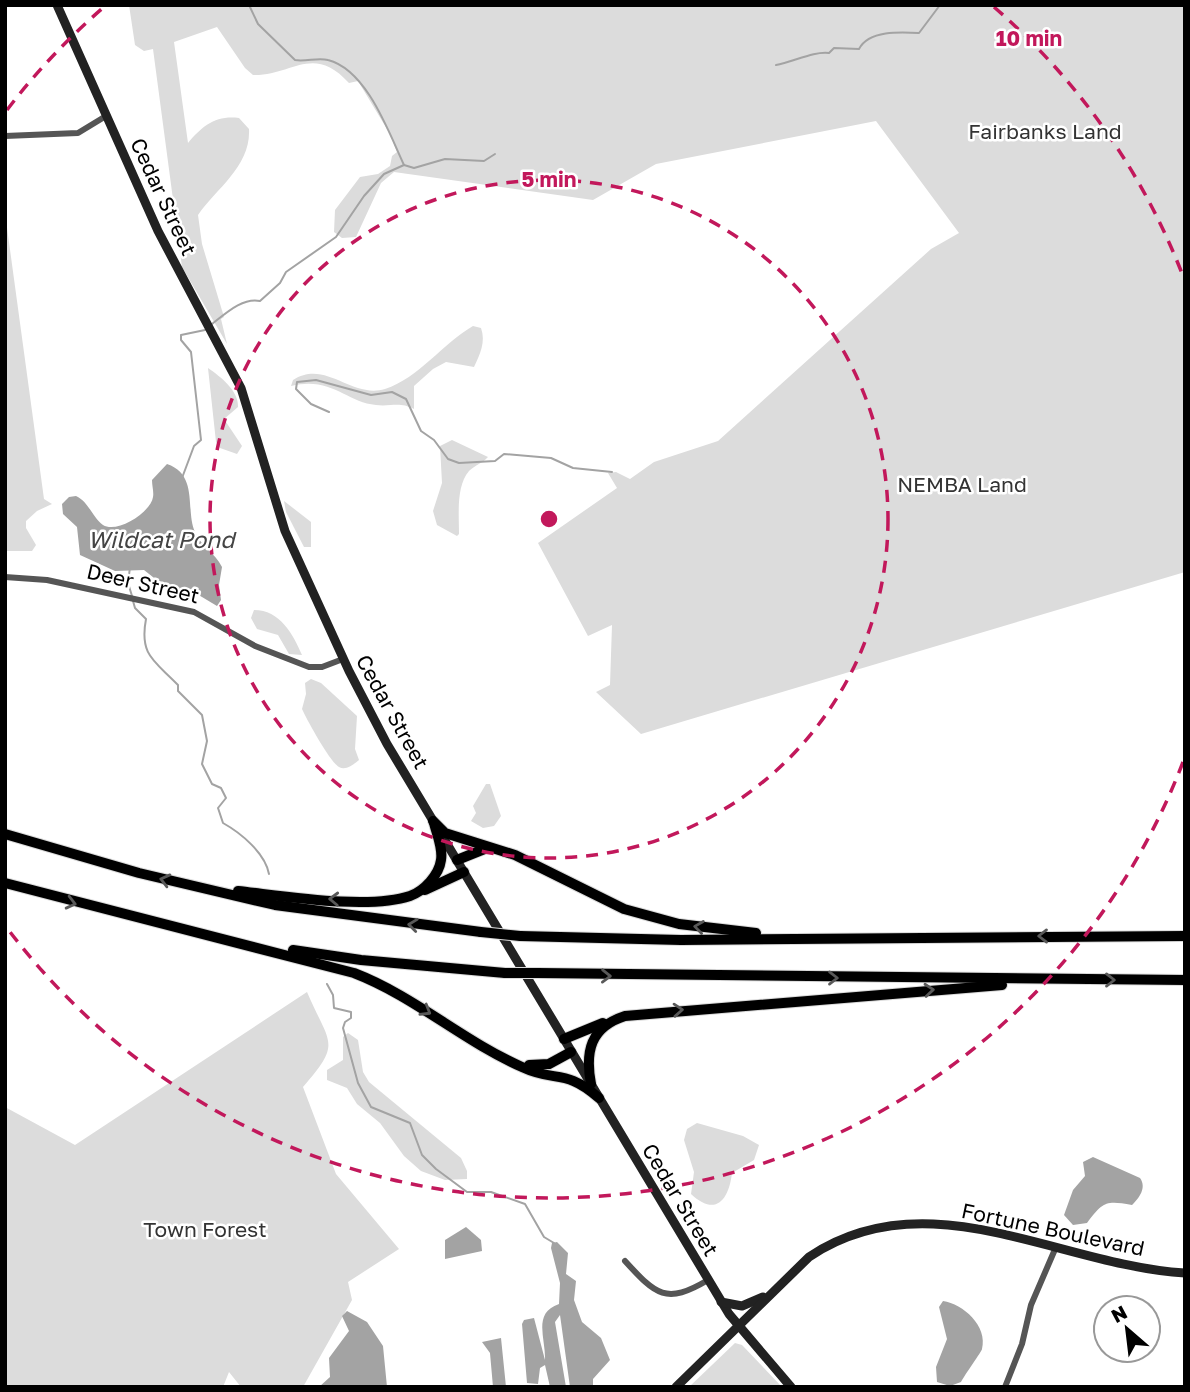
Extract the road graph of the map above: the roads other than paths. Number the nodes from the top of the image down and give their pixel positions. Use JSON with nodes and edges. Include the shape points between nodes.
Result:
{"nodes":[{"id":1,"x":57,"y":5,"type":"edge"},
{"id":2,"x":106,"y":116,"type":"junction"},
{"id":3,"x":5,"y":136,"type":"edge"},
{"id":4,"x":5,"y":577,"type":"edge"},
{"id":5,"x":343,"y":659,"type":"junction"},
{"id":6,"x":433,"y":821,"type":"junction"},
{"id":7,"x":5,"y":834,"type":"edge"},
{"id":8,"x":497,"y":848,"type":"junction"},
{"id":9,"x":457,"y":860,"type":"junction"},
{"id":10,"x":464,"y":872,"type":"junction"},
{"id":11,"x":5,"y":883,"type":"edge"},
{"id":12,"x":195,"y":887,"type":"junction"},
{"id":13,"x":415,"y":894,"type":"junction"},
{"id":14,"x":201,"y":933,"type":"junction"},
{"id":15,"x":1185,"y":936,"type":"edge"},
{"id":16,"x":816,"y":939,"type":"junction"},
{"id":17,"x":1081,"y":979,"type":"junction"},
{"id":18,"x":1185,"y":980,"type":"edge"},
{"id":19,"x":613,"y":1019,"type":"junction"},
{"id":20,"x":564,"y":1039,"type":"junction"},
{"id":21,"x":571,"y":1052,"type":"junction"},
{"id":22,"x":512,"y":1062,"type":"junction"},
{"id":23,"x":591,"y":1084,"type":"junction"},
{"id":24,"x":599,"y":1098,"type":"junction"},
{"id":25,"x":1056,"y":1247,"type":"junction"},
{"id":26,"x":625,"y":1261,"type":"dead end"},
{"id":27,"x":1185,"y":1273,"type":"edge"},
{"id":28,"x":708,"y":1280,"type":"junction"},
{"id":29,"x":771,"y":1293,"type":"junction"},
{"id":30,"x":721,"y":1302,"type":"junction"},
{"id":31,"x":737,"y":1326,"type":"junction"},
{"id":32,"x":676,"y":1387,"type":"edge"},
{"id":33,"x":792,"y":1387,"type":"edge"},
{"id":34,"x":1005,"y":1387,"type":"edge"}],
"edges":[{"from":1,"to":2,"type":"main road","name":"Cedar Street"},
{"from":2,"to":3,"type":"street","via":[[78,133]]},
{"from":2,"to":5,"type":"main road","name":"Cedar Street","via":[[162,237],[242,388],[282,524]]},
{"from":4,"to":5,"type":"street","name":"Deer Street","via":[[47,580],[202,615],[255,646],[309,667]]},
{"from":5,"to":6,"type":"main road","name":"Cedar Street"},
{"from":6,"to":8,"type":"highway","via":[[453,836]]},
{"from":6,"to":9,"type":"main road","name":"Cedar Street"},
{"from":6,"to":13,"type":"highway","via":[[441,862]]},
{"from":12,"to":7,"type":"highway","one_way":true},
{"from":8,"to":9,"type":"highway","via":[[475,850]]},
{"from":16,"to":8,"type":"highway","one_way":true,"via":[[712,929],[646,916]]},
{"from":9,"to":10,"type":"main road","name":"Cedar Street"},
{"from":10,"to":13,"type":"highway"},
{"from":10,"to":20,"type":"main road","name":"Cedar Street"},
{"from":11,"to":14,"type":"highway","one_way":true},
{"from":13,"to":12,"type":"highway","one_way":true,"via":[[375,901]]},
{"from":16,"to":12,"type":"highway","one_way":true,"bridge":true,"via":[[520,936],[301,909]]},
{"from":14,"to":17,"type":"highway","one_way":true,"bridge":true,"via":[[360,960],[505,973]]},
{"from":14,"to":22,"type":"highway","one_way":true,"via":[[369,979]]},
{"from":15,"to":16,"type":"highway","one_way":true},
{"from":17,"to":18,"type":"highway","one_way":true},
{"from":19,"to":17,"type":"highway","one_way":true,"via":[[638,1013]]},
{"from":19,"to":20,"type":"highway"},
{"from":19,"to":23,"type":"highway","via":[[594,1035],[589,1046]]},
{"from":20,"to":21,"type":"main road","name":"Cedar Street"},
{"from":21,"to":22,"type":"highway","via":[[547,1065]]},
{"from":21,"to":23,"type":"main road","name":"Cedar Street"},
{"from":22,"to":24,"type":"highway","via":[[575,1079]]},
{"from":23,"to":24,"type":"main road","name":"Cedar Street"},
{"from":24,"to":28,"type":"main road","name":"Cedar Street"},
{"from":25,"to":27,"type":"main road","name":"Fortune Boulevard"},
{"from":25,"to":29,"type":"main road","name":"Fortune Boulevard","via":[[961,1226],[895,1226],[824,1248]]},
{"from":25,"to":34,"type":"street","via":[[1035,1292]]},
{"from":26,"to":28,"type":"street","via":[[642,1279],[668,1295],[682,1294]]},
{"from":28,"to":30,"type":"main road","name":"Cedar Street"},
{"from":29,"to":30,"type":"main road","via":[[742,1306]]},
{"from":29,"to":31,"type":"main road","name":"Fortune Boulevard"},
{"from":30,"to":31,"type":"main road","name":"Cedar Street"},
{"from":31,"to":32,"type":"main road","name":"Fortune Boulevard"},
{"from":31,"to":33,"type":"main road","name":"Cedar Street"}]}
